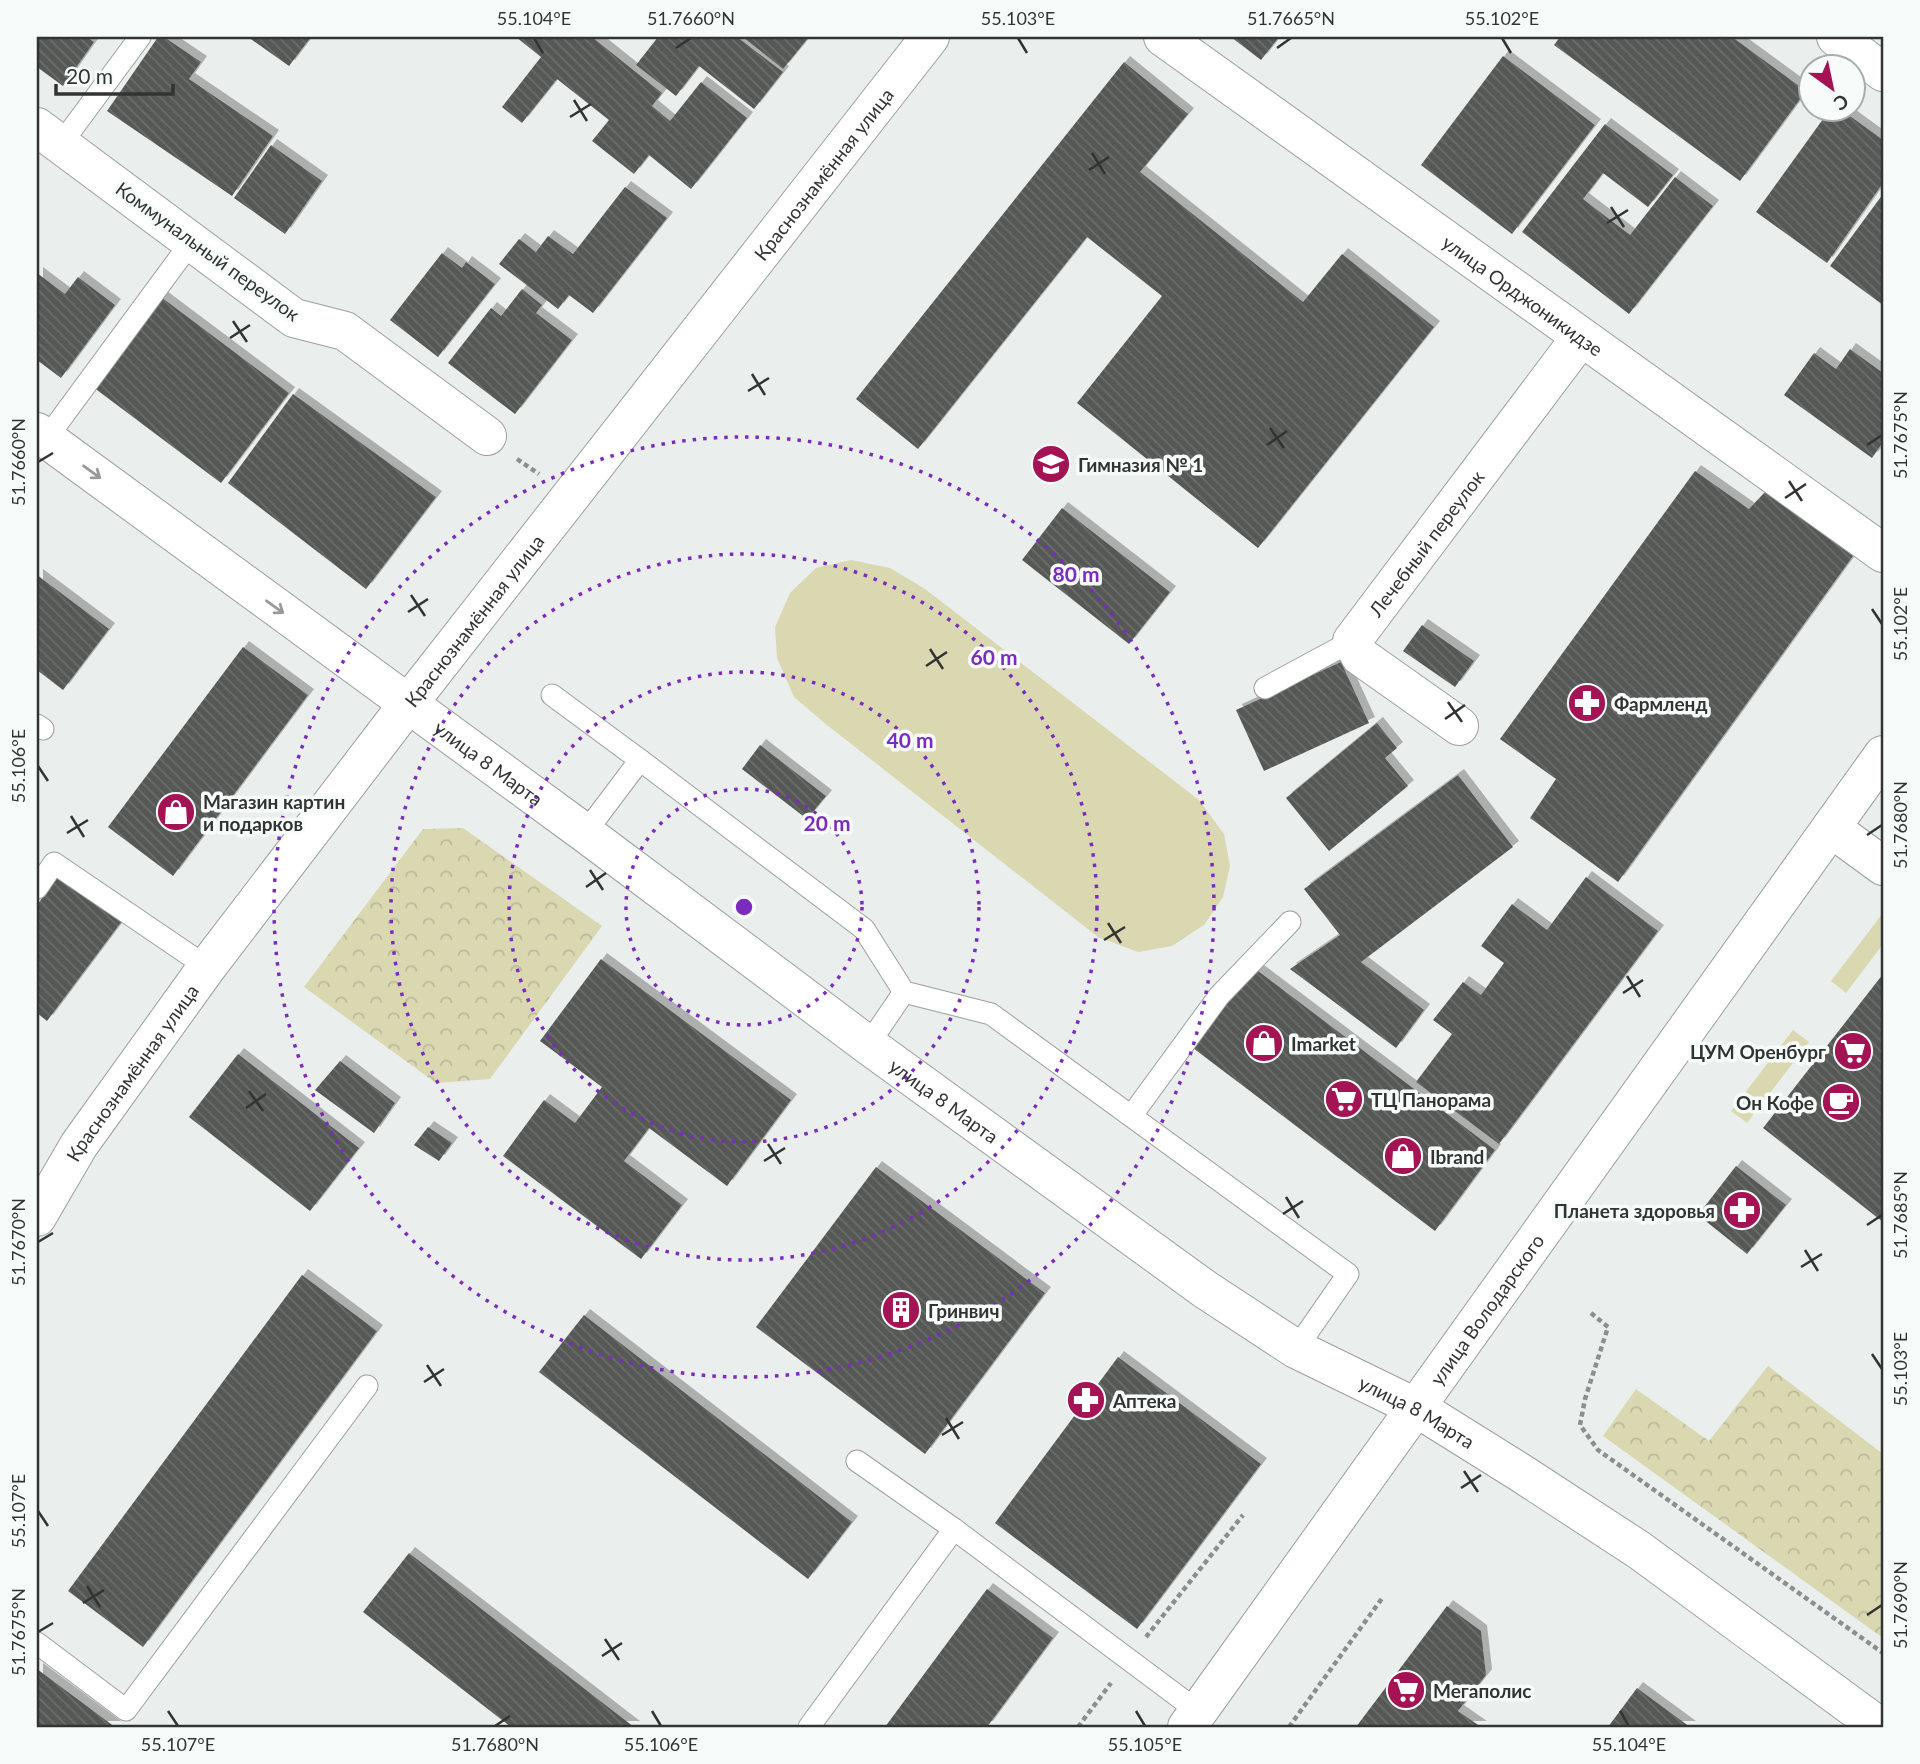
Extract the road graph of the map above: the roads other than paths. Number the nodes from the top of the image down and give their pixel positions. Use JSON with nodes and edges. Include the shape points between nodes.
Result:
{"nodes":[{"id":1,"x":140,"y":37,"type":"edge"},
{"id":2,"x":930,"y":37,"type":"edge"},
{"id":3,"x":1164,"y":37,"type":"edge"},
{"id":4,"x":1836,"y":37,"type":"edge"},
{"id":5,"x":1883,"y":72,"type":"edge"},
{"id":6,"x":49,"y":136,"type":"edge"},
{"id":7,"x":192,"y":242,"type":"junction"},
{"id":8,"x":1581,"y":337,"type":"junction"},
{"id":9,"x":41,"y":435,"type":"edge"},
{"id":10,"x":487,"y":436,"type":"road end"},
{"id":11,"x":1883,"y":553,"type":"edge"},
{"id":12,"x":1352,"y":641,"type":"junction"},
{"id":13,"x":1265,"y":688,"type":"dead end"},
{"id":14,"x":552,"y":695,"type":"dead end"},
{"id":15,"x":408,"y":704,"type":"junction"},
{"id":16,"x":1459,"y":726,"type":"dead end"},
{"id":17,"x":1883,"y":755,"type":"edge"},
{"id":18,"x":640,"y":761,"type":"junction"},
{"id":19,"x":1831,"y":828,"type":"junction"},
{"id":20,"x":585,"y":833,"type":"junction"},
{"id":21,"x":1883,"y":866,"type":"edge"},
{"id":22,"x":37,"y":888,"type":"edge"},
{"id":23,"x":1290,"y":922,"type":"dead end"},
{"id":24,"x":207,"y":967,"type":"junction"},
{"id":25,"x":904,"y":992,"type":"junction"},
{"id":26,"x":868,"y":1045,"type":"junction"},
{"id":27,"x":1132,"y":1115,"type":"junction"},
{"id":28,"x":37,"y":1217,"type":"edge"},
{"id":29,"x":1296,"y":1349,"type":"junction"},
{"id":30,"x":367,"y":1386,"type":"dead end"},
{"id":31,"x":1417,"y":1408,"type":"junction"},
{"id":32,"x":857,"y":1461,"type":"dead end"},
{"id":33,"x":954,"y":1529,"type":"junction"},
{"id":34,"x":37,"y":1643,"type":"edge"},
{"id":35,"x":1193,"y":1719,"type":"edge"},
{"id":36,"x":809,"y":1727,"type":"edge"},
{"id":37,"x":1880,"y":1727,"type":"edge"}],
"edges":[{"from":1,"to":6,"type":"lane"},
{"from":2,"to":15,"type":"main road","name":"Краснознамённая улица"},
{"from":3,"to":8,"type":"main road","name":"улица Орджоникидзе"},
{"from":4,"to":5,"type":"main road"},
{"from":6,"to":7,"type":"main road","name":"Коммунальный переулок"},
{"from":7,"to":9,"type":"lane"},
{"from":7,"to":10,"type":"main road","name":"Коммунальный переулок","via":[[294,318],[345,331]]},
{"from":8,"to":11,"type":"main road","name":"улица Орджоникидзе"},
{"from":8,"to":12,"type":"main road","name":"Лечебный переулок"},
{"from":9,"to":15,"type":"main road","name":"улица 8 Марта","one_way":true},
{"from":12,"to":13,"type":"lane"},
{"from":12,"to":16,"type":"main road","via":[[1360,656]]},
{"from":14,"to":18,"type":"lane"},
{"from":15,"to":20,"type":"main road","name":"улица 8 Марта"},
{"from":15,"to":24,"type":"main road","name":"Краснознамённая улица"},
{"from":17,"to":19,"type":"main road","name":"улица Володарского"},
{"from":18,"to":20,"type":"lane"},
{"from":18,"to":25,"type":"lane","via":[[863,929]]},
{"from":19,"to":21,"type":"main road"},
{"from":19,"to":31,"type":"main road","name":"улица Володарского"},
{"from":20,"to":26,"type":"main road","name":"улица 8 Марта"},
{"from":22,"to":24,"type":"lane","via":[[54,863]]},
{"from":23,"to":27,"type":"lane","via":[[1219,996]]},
{"from":24,"to":28,"type":"main road","name":"Краснознамённая улица","via":[[79,1145]]},
{"from":25,"to":26,"type":"lane"},
{"from":25,"to":27,"type":"lane","via":[[991,1014]]},
{"from":26,"to":29,"type":"main road","name":"улица 8 Марта","via":[[1206,1290]]},
{"from":27,"to":29,"type":"lane","via":[[1348,1274]]},
{"from":29,"to":31,"type":"main road","name":"улица 8 Марта"},
{"from":30,"to":34,"type":"lane","via":[[126,1710]]},
{"from":31,"to":35,"type":"main road","name":"улица Володарского"},
{"from":31,"to":37,"type":"main road","name":"улица 8 Марта","via":[[1639,1550]]},
{"from":32,"to":33,"type":"lane"},
{"from":33,"to":35,"type":"lane","via":[[1129,1658]]},
{"from":33,"to":36,"type":"lane"}]}
